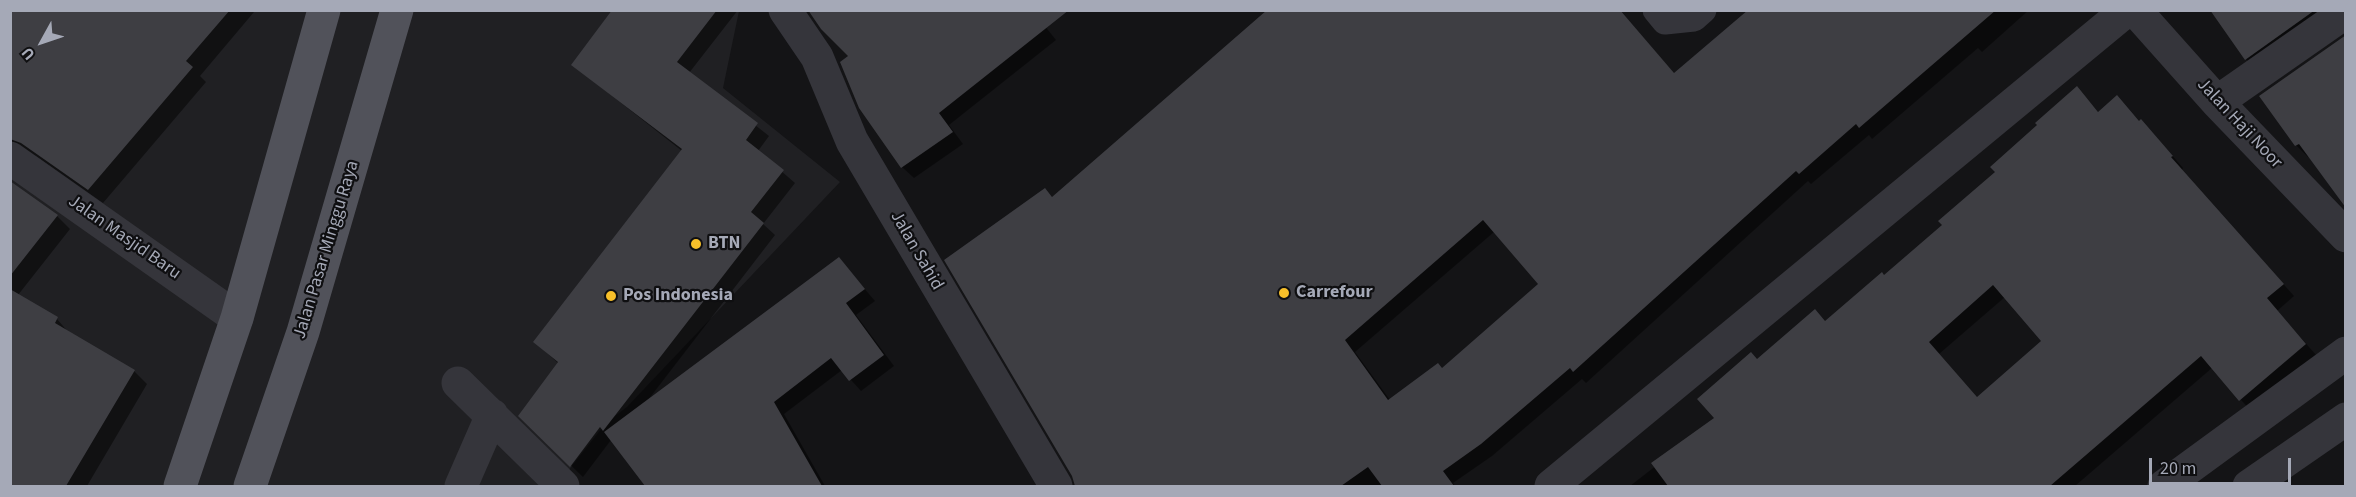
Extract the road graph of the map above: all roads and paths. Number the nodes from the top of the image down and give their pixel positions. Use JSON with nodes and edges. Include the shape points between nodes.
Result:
{"nodes":[{"id":1,"x":324,"y":10,"type":"edge"},
{"id":2,"x":397,"y":10,"type":"edge"},
{"id":3,"x":785,"y":10,"type":"edge"},
{"id":4,"x":1656,"y":10,"type":"edge"},
{"id":5,"x":1702,"y":10,"type":"edge"},
{"id":6,"x":2127,"y":10,"type":"edge"},
{"id":7,"x":2135,"y":10,"type":"edge"},
{"id":8,"x":2346,"y":12,"type":"edge"},
{"id":9,"x":2217,"y":102,"type":"junction"},
{"id":10,"x":10,"y":158,"type":"edge"},
{"id":11,"x":2346,"y":236,"type":"edge"},
{"id":12,"x":237,"y":318,"type":"junction"},
{"id":13,"x":2346,"y":353,"type":"edge"},
{"id":14,"x":458,"y":383,"type":"dead end"},
{"id":15,"x":492,"y":415,"type":"junction"},
{"id":16,"x":2346,"y":419,"type":"edge"},
{"id":17,"x":180,"y":486,"type":"edge"},
{"id":18,"x":250,"y":486,"type":"edge"},
{"id":19,"x":461,"y":486,"type":"edge"},
{"id":20,"x":563,"y":486,"type":"edge"},
{"id":21,"x":1056,"y":486,"type":"edge"},
{"id":22,"x":1551,"y":486,"type":"edge"},
{"id":23,"x":2164,"y":486,"type":"edge"},
{"id":24,"x":2249,"y":486,"type":"edge"}],
"edges":[{"from":1,"to":12,"type":"main road"},
{"from":2,"to":18,"type":"main road","name":"Jalan Pasar Minggu Raya","via":[[303,332]]},
{"from":3,"to":21,"type":"street","name":"Jalan Sahid","via":[[818,57],[852,141]]},
{"from":4,"to":5,"type":"lane","via":[[1665,21],[1694,18]]},
{"from":6,"to":22,"type":"street"},
{"from":7,"to":9,"type":"street","name":"Jalan Haji Noor"},
{"from":8,"to":9,"type":"street"},
{"from":9,"to":11,"type":"street","name":"Jalan Haji Noor"},
{"from":10,"to":12,"type":"street","name":"Jalan Masjid Baru"},
{"from":12,"to":17,"type":"main road"},
{"from":13,"to":23,"type":"street"},
{"from":14,"to":15,"type":"street"},
{"from":15,"to":19,"type":"street"},
{"from":15,"to":20,"type":"street"},
{"from":16,"to":24,"type":"street"}]}
